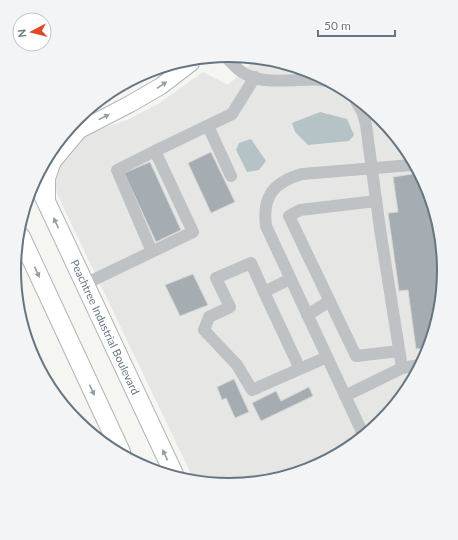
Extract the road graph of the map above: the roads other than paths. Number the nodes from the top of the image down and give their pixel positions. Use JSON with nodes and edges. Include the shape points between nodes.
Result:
{"nodes":[{"id":1,"x":231,"y":62,"type":"edge"},
{"id":2,"x":187,"y":66,"type":"edge"},
{"id":3,"x":255,"y":77,"type":"junction"},
{"id":4,"x":314,"y":80,"type":"edge"},
{"id":5,"x":360,"y":109,"type":"edge"},
{"id":6,"x":208,"y":126,"type":"junction"},
{"id":7,"x":73,"y":133,"type":"edge"},
{"id":8,"x":67,"y":140,"type":"edge"},
{"id":9,"x":155,"y":151,"type":"junction"},
{"id":10,"x":409,"y":165,"type":"edge"},
{"id":11,"x":371,"y":169,"type":"junction"},
{"id":12,"x":231,"y":176,"type":"dead end"},
{"id":13,"x":39,"y":186,"type":"edge"},
{"id":14,"x":46,"y":200,"type":"junction"},
{"id":15,"x":376,"y":201,"type":"junction"},
{"id":16,"x":23,"y":242,"type":"edge"},
{"id":17,"x":152,"y":252,"type":"junction"},
{"id":18,"x":290,"y":279,"type":"junction"},
{"id":19,"x":85,"y":284,"type":"junction"},
{"id":20,"x":264,"y":292,"type":"junction"},
{"id":21,"x":330,"y":301,"type":"junction"},
{"id":22,"x":307,"y":314,"type":"junction"},
{"id":23,"x":399,"y":351,"type":"junction"},
{"id":24,"x":327,"y":357,"type":"junction"},
{"id":25,"x":414,"y":366,"type":"edge"},
{"id":26,"x":402,"y":368,"type":"junction"},
{"id":27,"x":300,"y":369,"type":"junction"},
{"id":28,"x":345,"y":396,"type":"junction"},
{"id":29,"x":362,"y":430,"type":"edge"},
{"id":30,"x":120,"y":447,"type":"edge"},
{"id":31,"x":172,"y":470,"type":"edge"}],
"edges":[{"from":1,"to":3,"type":"lane","via":[[248,76]]},
{"from":7,"to":2,"type":"main road","one_way":true,"via":[[161,86]]},
{"from":3,"to":4,"type":"lane","via":[[273,81]]},
{"from":3,"to":6,"type":"lane","via":[[232,114]]},
{"from":5,"to":11,"type":"lane","via":[[366,125]]},
{"from":6,"to":9,"type":"lane"},
{"from":6,"to":12,"type":"lane"},
{"from":8,"to":14,"type":"highway","via":[[52,161],[46,178]]},
{"from":9,"to":17,"type":"lane","via":[[116,170]]},
{"from":9,"to":17,"type":"lane","via":[[193,232]]},
{"from":10,"to":11,"type":"lane"},
{"from":11,"to":15,"type":"lane"},
{"from":11,"to":18,"type":"lane","via":[[302,174],[292,177],[272,190],[266,203],[266,226]]},
{"from":13,"to":14,"type":"highway","name":"Peachtree Industrial Boulevard"},
{"from":19,"to":14,"type":"highway","name":"Peachtree Industrial Boulevard","one_way":true},
{"from":15,"to":21,"type":"lane","via":[[300,210],[289,216]]},
{"from":15,"to":23,"type":"lane"},
{"from":16,"to":30,"type":"highway","one_way":true},
{"from":17,"to":19,"type":"lane"},
{"from":18,"to":20,"type":"lane"},
{"from":18,"to":22,"type":"lane"},
{"from":31,"to":19,"type":"highway","name":"Peachtree Industrial Boulevard","one_way":true},
{"from":20,"to":27,"type":"lane"},
{"from":20,"to":27,"type":"lane","via":[[251,263],[216,278],[230,307],[209,317],[204,330],[237,365],[252,390]]},
{"from":21,"to":22,"type":"lane"},
{"from":21,"to":23,"type":"lane","via":[[356,356]]},
{"from":22,"to":24,"type":"lane"},
{"from":23,"to":26,"type":"lane"},
{"from":24,"to":27,"type":"lane"},
{"from":24,"to":28,"type":"lane"},
{"from":25,"to":26,"type":"lane"},
{"from":26,"to":28,"type":"lane"},
{"from":28,"to":29,"type":"lane"}]}
